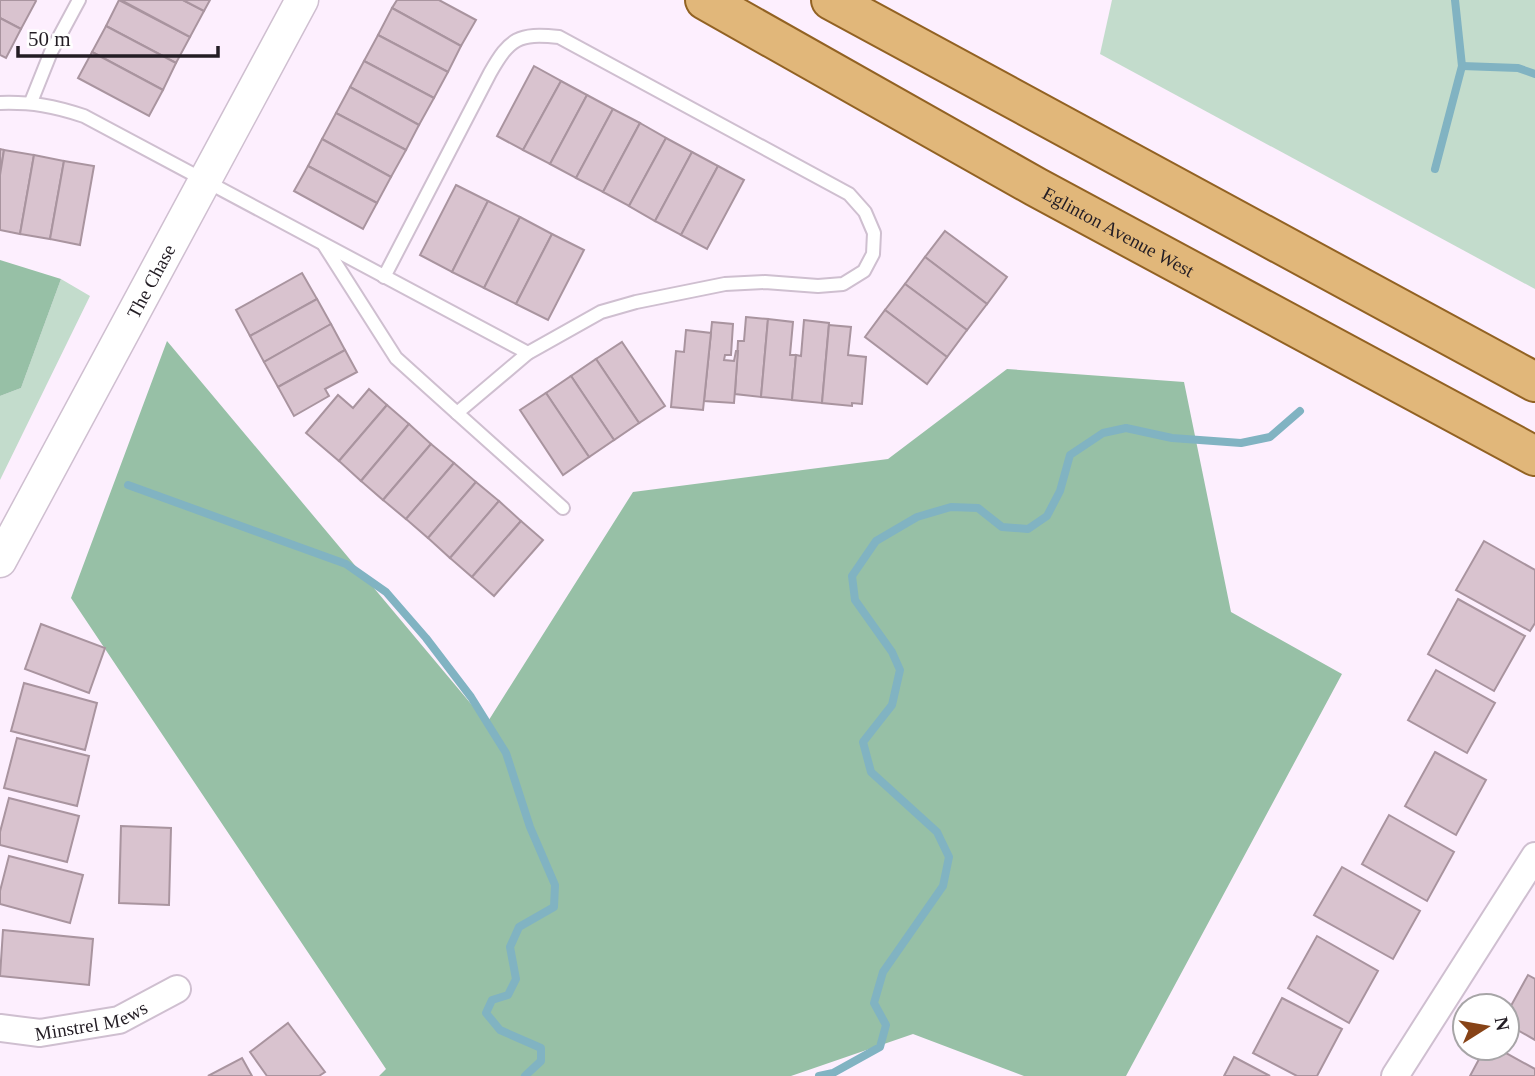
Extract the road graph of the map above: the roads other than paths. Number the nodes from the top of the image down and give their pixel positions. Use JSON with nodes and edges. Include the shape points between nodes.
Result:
{"nodes":[{"id":1,"x":79,"y":0,"type":"edge"},
{"id":2,"x":302,"y":0,"type":"edge"},
{"id":3,"x":705,"y":0,"type":"edge"},
{"id":4,"x":831,"y":0,"type":"edge"},
{"id":5,"x":31,"y":102,"type":"junction"},
{"id":6,"x":0,"y":103,"type":"edge"},
{"id":7,"x":205,"y":182,"type":"junction"},
{"id":8,"x":323,"y":245,"type":"junction"},
{"id":9,"x":384,"y":277,"type":"junction"},
{"id":10,"x":528,"y":353,"type":"junction"},
{"id":11,"x":1535,"y":382,"type":"edge"},
{"id":12,"x":457,"y":413,"type":"junction"},
{"id":13,"x":1535,"y":456,"type":"edge"},
{"id":14,"x":563,"y":508,"type":"dead end"},
{"id":15,"x":0,"y":561,"type":"edge"},
{"id":16,"x":1535,"y":856,"type":"edge"},
{"id":17,"x":177,"y":989,"type":"dead end"},
{"id":18,"x":0,"y":1028,"type":"edge"},
{"id":19,"x":1395,"y":1076,"type":"edge"}],
"edges":[{"from":1,"to":5,"type":"lane"},
{"from":2,"to":7,"type":"street","name":"The Chase"},
{"from":3,"to":13,"type":"main road","name":"Eglinton Avenue West","via":[[1036,187]]},
{"from":4,"to":11,"type":"main road"},
{"from":5,"to":6,"type":"lane"},
{"from":5,"to":7,"type":"lane","via":[[84,116]]},
{"from":7,"to":8,"type":"lane"},
{"from":7,"to":15,"type":"street","name":"The Chase"},
{"from":8,"to":9,"type":"lane"},
{"from":8,"to":12,"type":"lane","via":[[396,358]]},
{"from":9,"to":10,"type":"lane"},
{"from":9,"to":10,"type":"lane","via":[[501,52],[519,37],[540,35],[559,37],[849,194],[865,212],[874,233],[873,254],[864,271],[843,284],[725,284],[636,302],[601,312]]},
{"from":10,"to":12,"type":"lane"},
{"from":12,"to":14,"type":"lane"},
{"from":16,"to":19,"type":"street"},
{"from":17,"to":18,"type":"street","name":"Minstrel Mews","via":[[119,1020],[40,1033]]}]}
